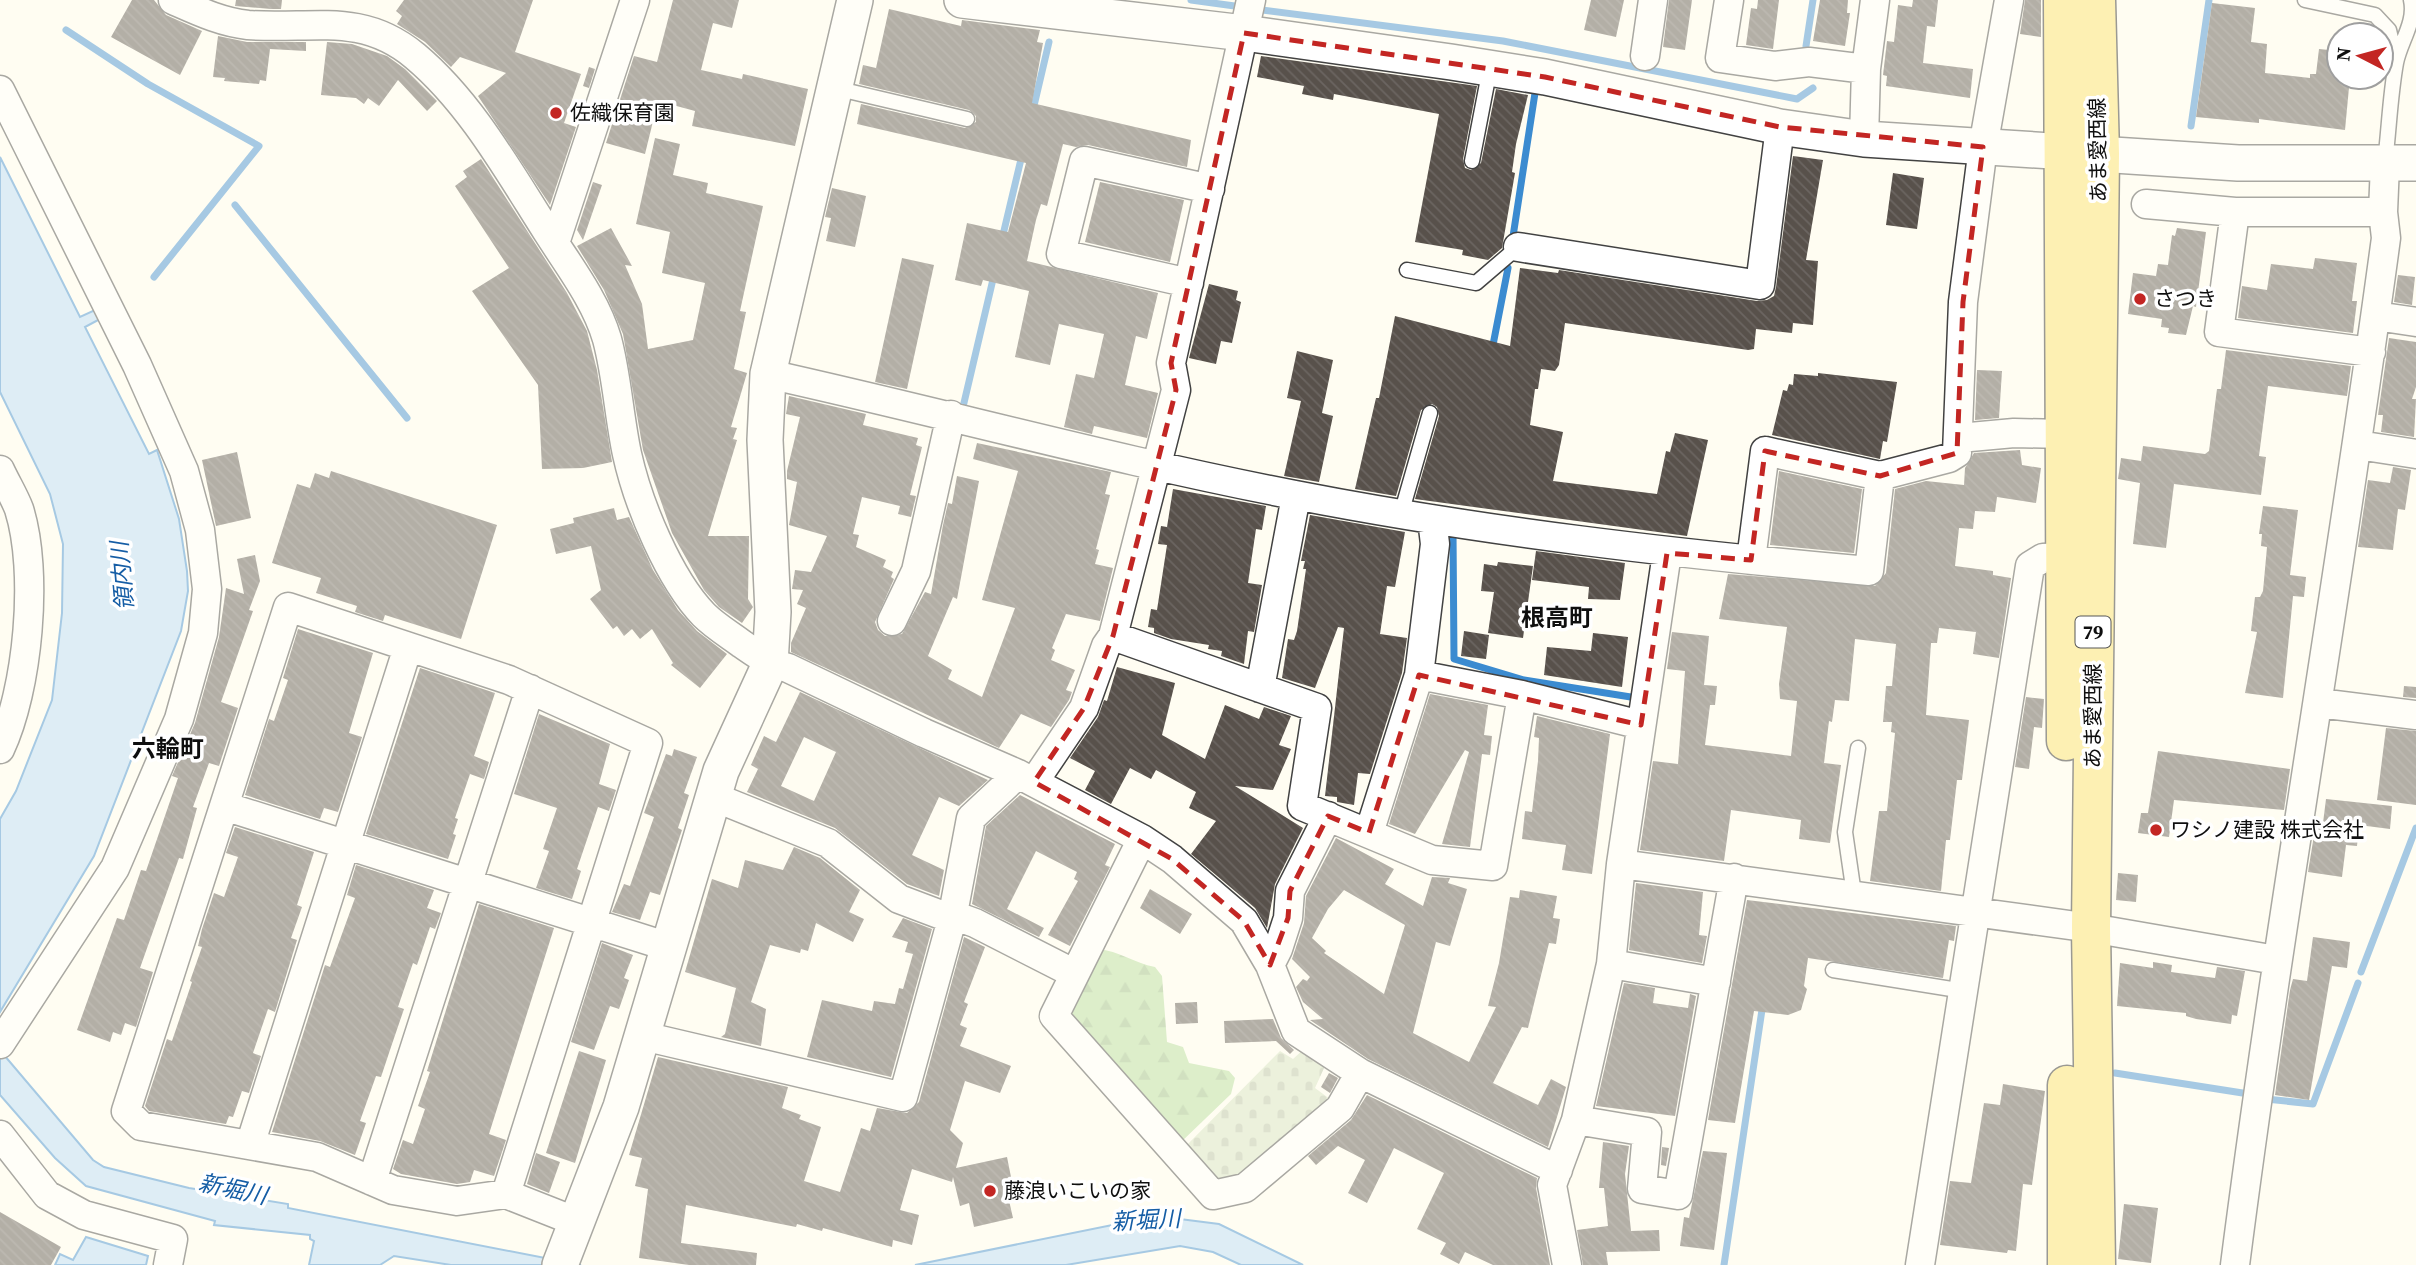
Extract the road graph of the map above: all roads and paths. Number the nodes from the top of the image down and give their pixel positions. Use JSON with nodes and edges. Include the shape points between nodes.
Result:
{"nodes":[{"id":1,"x":173,"y":0,"type":"edge"},
{"id":2,"x":635,"y":0,"type":"edge"},
{"id":3,"x":855,"y":0,"type":"edge"},
{"id":4,"x":962,"y":0,"type":"edge"},
{"id":5,"x":1653,"y":0,"type":"edge"},
{"id":6,"x":1728,"y":0,"type":"edge"},
{"id":7,"x":1875,"y":0,"type":"edge"},
{"id":8,"x":2009,"y":0,"type":"edge"},
{"id":9,"x":2063,"y":0,"type":"edge"},
{"id":10,"x":2096,"y":0,"type":"edge"},
{"id":11,"x":2305,"y":0,"type":"edge"},
{"id":12,"x":2411,"y":0,"type":"edge"},
{"id":13,"x":2350,"y":3,"type":"edge"},
{"id":14,"x":1247,"y":19,"type":"edge"},
{"id":15,"x":1645,"y":57,"type":"dead end"},
{"id":16,"x":2396,"y":62,"type":"junction"},
{"id":17,"x":1490,"y":68,"type":"junction"},
{"id":18,"x":1866,"y":69,"type":"junction"},
{"id":19,"x":835,"y":88,"type":"junction"},
{"id":20,"x":0,"y":90,"type":"edge"},
{"id":21,"x":967,"y":118,"type":"dead end"},
{"id":22,"x":1780,"y":127,"type":"junction"},
{"id":23,"x":1864,"y":139,"type":"junction"},
{"id":24,"x":1983,"y":147,"type":"junction"},
{"id":25,"x":2082,"y":153,"type":"junction"},
{"id":26,"x":1472,"y":161,"type":"dead end"},
{"id":27,"x":2400,"y":163,"type":"edge"},
{"id":28,"x":1210,"y":189,"type":"junction"},
{"id":29,"x":2146,"y":204,"type":"dead end"},
{"id":30,"x":2235,"y":212,"type":"junction"},
{"id":31,"x":2383,"y":212,"type":"junction"},
{"id":32,"x":555,"y":243,"type":"junction"},
{"id":33,"x":1518,"y":247,"type":"joint"},
{"id":34,"x":1407,"y":270,"type":"dead end"},
{"id":35,"x":1189,"y":283,"type":"junction"},
{"id":36,"x":2376,"y":316,"type":"junction"},
{"id":37,"x":2416,"y":322,"type":"edge"},
{"id":38,"x":2371,"y":352,"type":"junction"},
{"id":39,"x":768,"y":373,"type":"junction"},
{"id":40,"x":1430,"y":413,"type":"dead end"},
{"id":41,"x":951,"y":415,"type":"junction"},
{"id":42,"x":2065,"y":434,"type":"junction"},
{"id":43,"x":1959,"y":438,"type":"junction"},
{"id":44,"x":2358,"y":445,"type":"junction"},
{"id":45,"x":2416,"y":454,"type":"edge"},
{"id":46,"x":1157,"y":467,"type":"junction"},
{"id":47,"x":0,"y":470,"type":"edge"},
{"id":48,"x":1880,"y":476,"type":"junction"},
{"id":49,"x":1296,"y":496,"type":"junction"},
{"id":50,"x":1401,"y":514,"type":"junction"},
{"id":51,"x":1432,"y":519,"type":"junction"},
{"id":52,"x":13,"y":550,"type":"edge"},
{"id":53,"x":1667,"y":553,"type":"junction"},
{"id":54,"x":2065,"y":557,"type":"junction"},
{"id":55,"x":1751,"y":561,"type":"junction"},
{"id":56,"x":892,"y":621,"type":"dead end"},
{"id":57,"x":1113,"y":636,"type":"junction"},
{"id":58,"x":408,"y":647,"type":"junction"},
{"id":59,"x":770,"y":664,"type":"junction"},
{"id":60,"x":1419,"y":675,"type":"junction"},
{"id":61,"x":1259,"y":688,"type":"junction"},
{"id":62,"x":530,"y":690,"type":"junction"},
{"id":63,"x":1522,"y":695,"type":"junction"},
{"id":64,"x":2319,"y":703,"type":"junction"},
{"id":65,"x":2416,"y":715,"type":"edge"},
{"id":66,"x":1641,"y":725,"type":"junction"},
{"id":67,"x":1858,"y":748,"type":"dead end"},
{"id":68,"x":0,"y":750,"type":"edge"},
{"id":69,"x":1026,"y":778,"type":"junction"},
{"id":70,"x":714,"y":797,"type":"junction"},
{"id":71,"x":224,"y":806,"type":"junction"},
{"id":72,"x":1328,"y":816,"type":"junction"},
{"id":73,"x":1368,"y":833,"type":"junction"},
{"id":74,"x":1142,"y":839,"type":"junction"},
{"id":75,"x":346,"y":844,"type":"junction"},
{"id":76,"x":1621,"y":864,"type":"junction"},
{"id":77,"x":1734,"y":878,"type":"junction"},
{"id":78,"x":468,"y":883,"type":"junction"},
{"id":79,"x":1854,"y":894,"type":"junction"},
{"id":80,"x":1977,"y":911,"type":"junction"},
{"id":81,"x":953,"y":917,"type":"junction"},
{"id":82,"x":591,"y":923,"type":"junction"},
{"id":83,"x":2079,"y":926,"type":"junction"},
{"id":84,"x":669,"y":947,"type":"junction"},
{"id":85,"x":2276,"y":960,"type":"junction"},
{"id":86,"x":1611,"y":964,"type":"junction"},
{"id":87,"x":1270,"y":965,"type":"junction"},
{"id":88,"x":1833,"y":970,"type":"dead end"},
{"id":89,"x":1075,"y":974,"type":"junction"},
{"id":90,"x":1716,"y":982,"type":"junction"},
{"id":91,"x":1964,"y":990,"type":"junction"},
{"id":92,"x":5,"y":1036,"type":"edge"},
{"id":93,"x":643,"y":1036,"type":"junction"},
{"id":94,"x":1360,"y":1073,"type":"junction"},
{"id":95,"x":1576,"y":1120,"type":"junction"},
{"id":96,"x":0,"y":1135,"type":"edge"},
{"id":97,"x":250,"y":1145,"type":"junction"},
{"id":98,"x":1558,"y":1170,"type":"junction"},
{"id":99,"x":372,"y":1181,"type":"junction"},
{"id":100,"x":506,"y":1194,"type":"junction"},
{"id":101,"x":568,"y":1244,"type":"edge"},
{"id":102,"x":167,"y":1265,"type":"edge"},
{"id":103,"x":1567,"y":1265,"type":"edge"},
{"id":104,"x":1920,"y":1265,"type":"edge"},
{"id":105,"x":2067,"y":1265,"type":"edge"},
{"id":106,"x":2096,"y":1265,"type":"edge"},
{"id":107,"x":2235,"y":1265,"type":"edge"}],
"edges":[{"from":1,"to":32,"type":"street","via":[[224,21],[352,25],[385,35],[444,86],[494,148]]},
{"from":2,"to":32,"type":"street"},
{"from":3,"to":19,"type":"street"},
{"from":4,"to":14,"type":"street"},
{"from":5,"to":15,"type":"street"},
{"from":6,"to":18,"type":"street","via":[[1720,58],[1775,66],[1809,62]]},
{"from":7,"to":18,"type":"street"},
{"from":8,"to":24,"type":"street"},
{"from":9,"to":25,"type":"main road","name":"あま愛西線","number":"79"},
{"from":10,"to":25,"type":"main road","name":"あま愛西線","number":"79"},
{"from":11,"to":13,"type":"lane"},
{"from":12,"to":16,"type":"lane","via":[[2413,8]]},
{"from":13,"to":16,"type":"lane","via":[[2375,15],[2389,30]]},
{"from":14,"to":17,"type":"street"},
{"from":14,"to":28,"type":"street"},
{"from":16,"to":27,"type":"lane"},
{"from":17,"to":22,"type":"street"},
{"from":17,"to":26,"type":"lane"},
{"from":18,"to":23,"type":"street"},
{"from":19,"to":21,"type":"lane"},
{"from":19,"to":39,"type":"street"},
{"from":20,"to":92,"type":"street","via":[[137,365],[184,471],[200,530],[207,589],[203,632],[179,719],[115,868]]},
{"from":22,"to":23,"type":"street"},
{"from":22,"to":33,"type":"street","via":[[1760,285]]},
{"from":23,"to":24,"type":"street"},
{"from":24,"to":25,"type":"street"},
{"from":24,"to":43,"type":"street","via":[[1963,302]]},
{"from":25,"to":27,"type":"street","via":[[2238,163]]},
{"from":25,"to":42,"type":"main road","name":"あま愛西線","number":"79"},
{"from":25,"to":83,"type":"main road","name":"あま愛西線","number":"79"},
{"from":27,"to":31,"type":"street"},
{"from":28,"to":35,"type":"street"},
{"from":28,"to":35,"type":"street","via":[[1084,161],[1061,254]]},
{"from":29,"to":30,"type":"street"},
{"from":30,"to":31,"type":"street"},
{"from":30,"to":38,"type":"street","via":[[2219,332]]},
{"from":31,"to":36,"type":"street","via":[[2386,238]]},
{"from":32,"to":59,"type":"street","via":[[590,300],[607,339],[628,458],[660,544],[705,617]]},
{"from":33,"to":34,"type":"lane","via":[[1476,283]]},
{"from":35,"to":46,"type":"street","via":[[1171,363],[1176,390]]},
{"from":36,"to":37,"type":"street"},
{"from":36,"to":38,"type":"street"},
{"from":38,"to":44,"type":"street"},
{"from":39,"to":41,"type":"street"},
{"from":39,"to":59,"type":"street"},
{"from":40,"to":50,"type":"lane"},
{"from":41,"to":46,"type":"street"},
{"from":41,"to":56,"type":"street","via":[[916,571]]},
{"from":42,"to":43,"type":"street"},
{"from":42,"to":54,"type":"main road","name":"あま愛西線","number":"79"},
{"from":43,"to":48,"type":"street","via":[[1957,453],[1949,458]]},
{"from":44,"to":45,"type":"street"},
{"from":44,"to":64,"type":"street"},
{"from":46,"to":49,"type":"street"},
{"from":46,"to":57,"type":"street"},
{"from":47,"to":52,"type":"street","via":[[19,510]]},
{"from":48,"to":55,"type":"street","via":[[1869,571]]},
{"from":48,"to":55,"type":"street","via":[[1765,451]]},
{"from":49,"to":50,"type":"street"},
{"from":49,"to":61,"type":"street"},
{"from":50,"to":51,"type":"street"},
{"from":51,"to":53,"type":"street"},
{"from":51,"to":60,"type":"street","via":[[1435,544]]},
{"from":52,"to":68,"type":"street","via":[[27,655]]},
{"from":53,"to":55,"type":"street"},
{"from":53,"to":66,"type":"street"},
{"from":54,"to":80,"type":"street","via":[[2043,558],[2030,566]]},
{"from":54,"to":83,"type":"main road","name":"あま愛西線","number":"79"},
{"from":57,"to":61,"type":"street"},
{"from":57,"to":69,"type":"street","via":[[1084,708]]},
{"from":58,"to":62,"type":"street"},
{"from":58,"to":71,"type":"street","via":[[288,607]]},
{"from":58,"to":75,"type":"street"},
{"from":59,"to":69,"type":"street","via":[[788,668]]},
{"from":59,"to":70,"type":"street","via":[[721,771]]},
{"from":60,"to":63,"type":"street"},
{"from":60,"to":73,"type":"street"},
{"from":61,"to":72,"type":"street","via":[[1317,708],[1302,806]]},
{"from":62,"to":78,"type":"street"},
{"from":62,"to":82,"type":"street","via":[[648,743]]},
{"from":63,"to":66,"type":"street"},
{"from":63,"to":73,"type":"street","via":[[1493,866],[1433,860]]},
{"from":64,"to":65,"type":"street"},
{"from":64,"to":85,"type":"street"},
{"from":66,"to":76,"type":"street"},
{"from":67,"to":79,"type":"lane","via":[[1845,832]]},
{"from":69,"to":74,"type":"street"},
{"from":69,"to":81,"type":"street","via":[[971,818]]},
{"from":70,"to":81,"type":"street","via":[[828,843],[899,899]]},
{"from":70,"to":84,"type":"street"},
{"from":71,"to":75,"type":"street"},
{"from":71,"to":97,"type":"street","via":[[126,1111],[141,1126]]},
{"from":72,"to":73,"type":"street"},
{"from":72,"to":87,"type":"street","via":[[1290,891],[1288,918]]},
{"from":74,"to":87,"type":"street","via":[[1244,921]]},
{"from":74,"to":89,"type":"street"},
{"from":75,"to":78,"type":"street"},
{"from":75,"to":97,"type":"street"},
{"from":76,"to":77,"type":"street"},
{"from":76,"to":86,"type":"street"},
{"from":77,"to":79,"type":"street"},
{"from":77,"to":90,"type":"street"},
{"from":78,"to":82,"type":"street"},
{"from":78,"to":99,"type":"street"},
{"from":79,"to":80,"type":"street"},
{"from":80,"to":83,"type":"street"},
{"from":80,"to":91,"type":"street"},
{"from":81,"to":89,"type":"street","via":[[975,923]]},
{"from":81,"to":93,"type":"street","via":[[903,1097]]},
{"from":82,"to":84,"type":"street"},
{"from":82,"to":100,"type":"street"},
{"from":83,"to":85,"type":"street"},
{"from":83,"to":105,"type":"main road","name":"あま愛西線","number":"79"},
{"from":83,"to":106,"type":"main road","name":"あま愛西線","number":"79"},
{"from":84,"to":93,"type":"street"},
{"from":85,"to":107,"type":"street"},
{"from":86,"to":90,"type":"street"},
{"from":86,"to":95,"type":"street"},
{"from":87,"to":94,"type":"street","via":[[1296,1031]]},
{"from":88,"to":91,"type":"lane"},
{"from":89,"to":94,"type":"street","via":[[1054,1016],[1213,1195],[1245,1188],[1340,1108]]},
{"from":90,"to":95,"type":"street","via":[[1678,1195],[1642,1189],[1647,1132]]},
{"from":91,"to":104,"type":"street"},
{"from":93,"to":101,"type":"street"},
{"from":94,"to":98,"type":"street"},
{"from":95,"to":98,"type":"street"},
{"from":96,"to":102,"type":"street","via":[[47,1195],[84,1215],[173,1240]]},
{"from":97,"to":99,"type":"street","via":[[317,1157]]},
{"from":98,"to":103,"type":"street","via":[[1552,1185]]},
{"from":99,"to":100,"type":"street","via":[[393,1190],[457,1201]]},
{"from":100,"to":101,"type":"street"}]}
